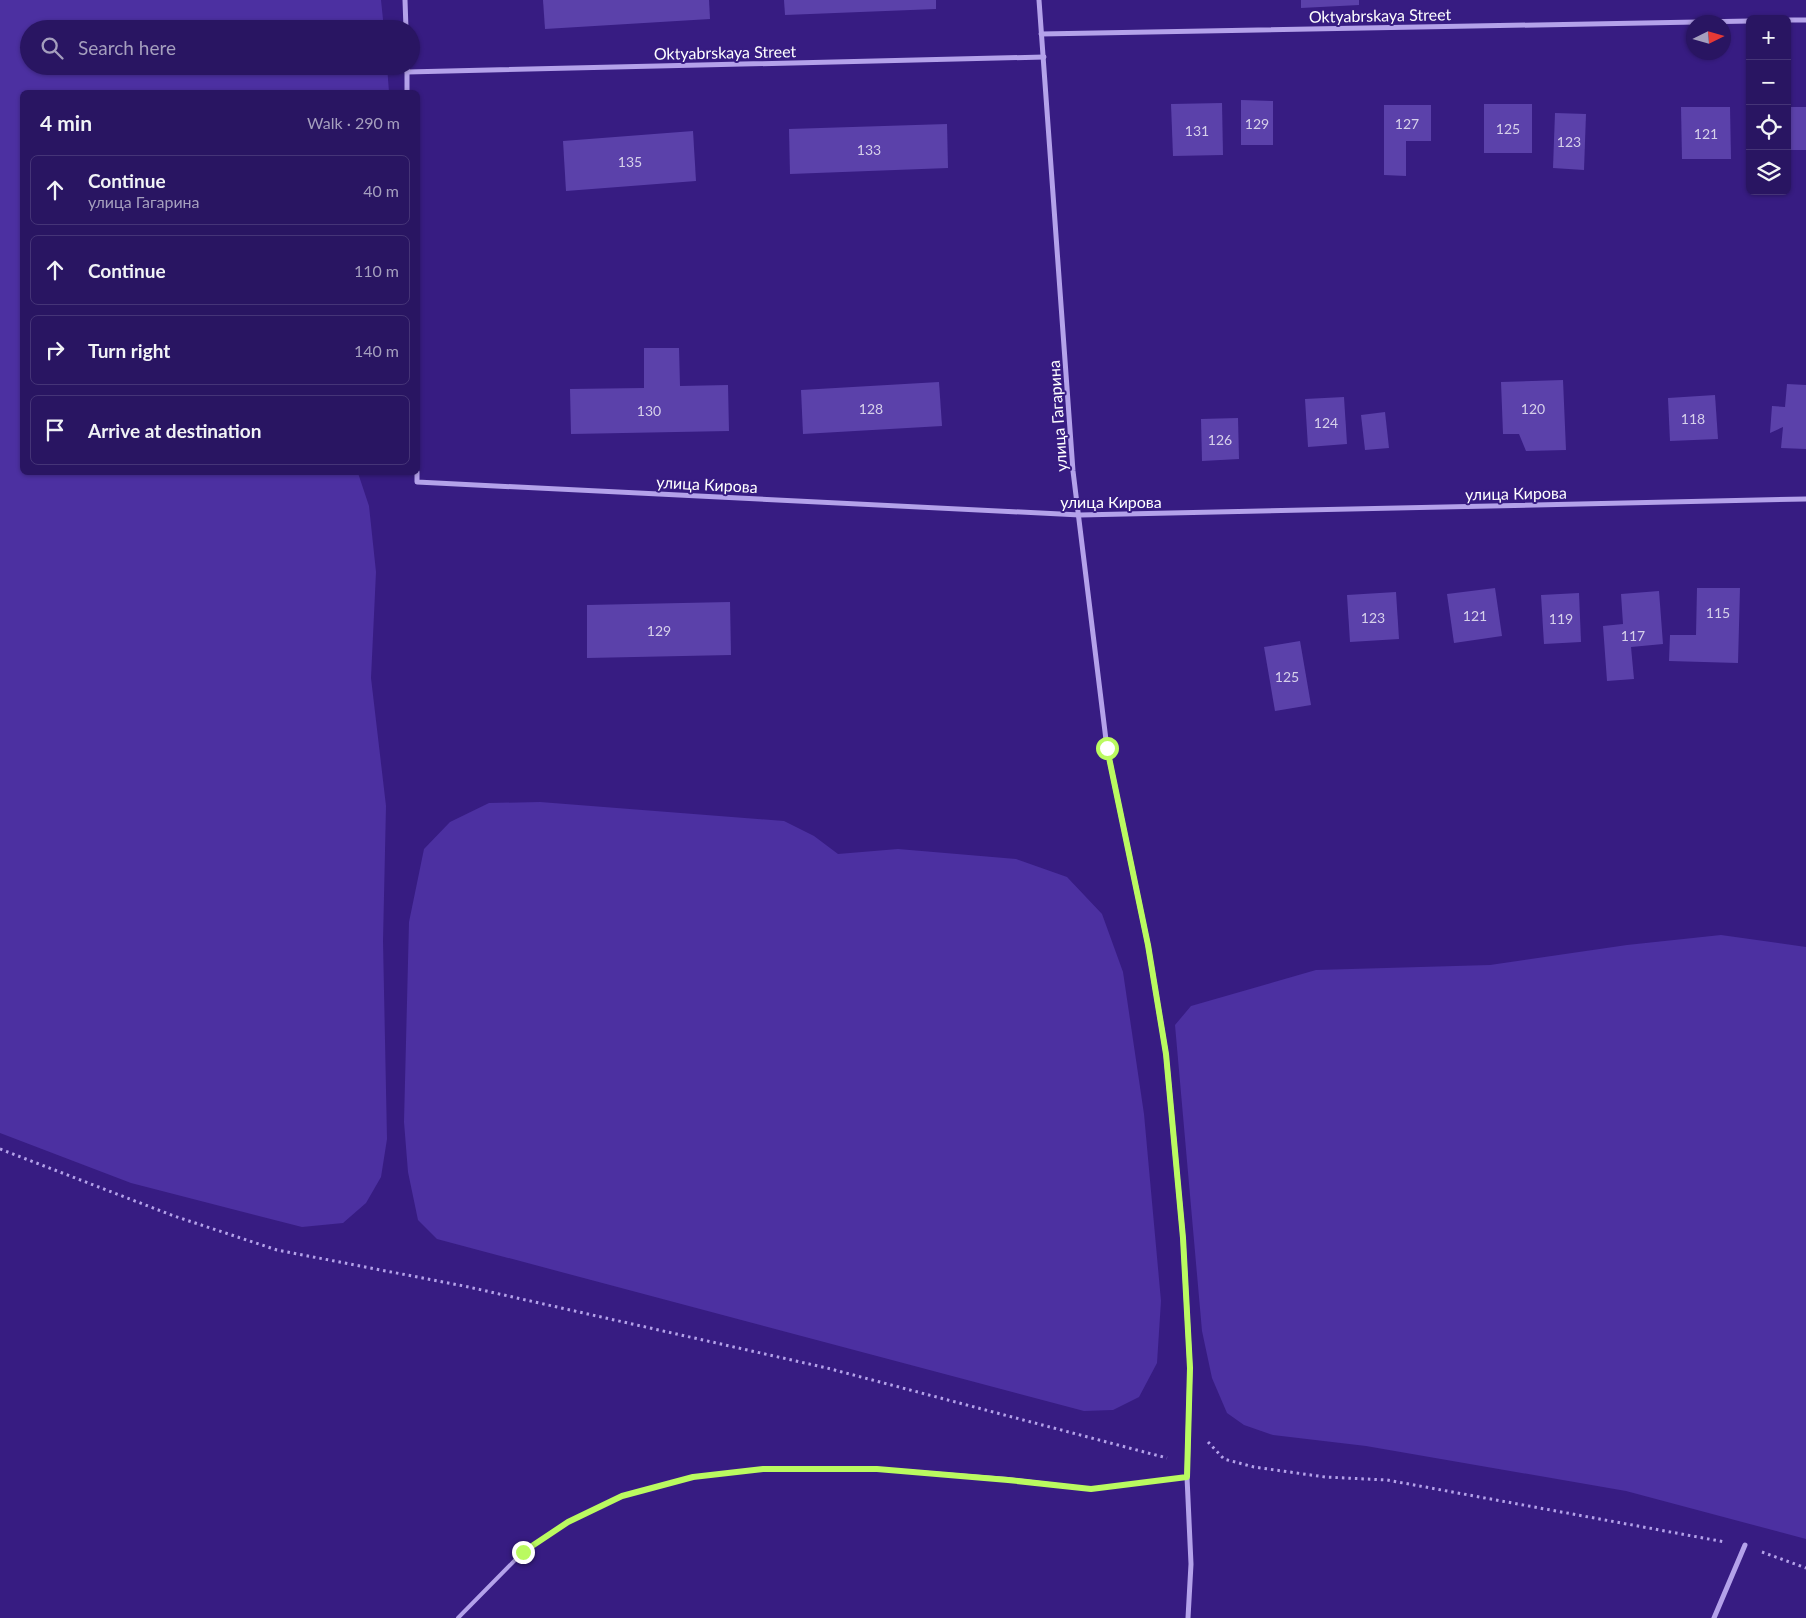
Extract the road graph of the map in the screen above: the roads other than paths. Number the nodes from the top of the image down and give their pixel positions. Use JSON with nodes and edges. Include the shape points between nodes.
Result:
{"nodes":[{"id":1,"x":405,"y":0,"type":"edge"},
{"id":2,"x":1039,"y":0,"type":"edge"},
{"id":3,"x":406,"y":20,"type":"edge"},
{"id":4,"x":1791,"y":20,"type":"edge"},
{"id":5,"x":1806,"y":20,"type":"edge"},
{"id":6,"x":1746,"y":21,"type":"edge"},
{"id":7,"x":1042,"y":34,"type":"junction"},
{"id":8,"x":1044,"y":57,"type":"junction"},
{"id":9,"x":420,"y":69,"type":"edge"},
{"id":10,"x":407,"y":75,"type":"edge"},
{"id":11,"x":407,"y":90,"type":"edge"},
{"id":12,"x":416,"y":475,"type":"edge"},
{"id":13,"x":1806,"y":499,"type":"edge"},
{"id":14,"x":1080,"y":515,"type":"junction"},
{"id":15,"x":1187,"y":1477,"type":"junction"},
{"id":16,"x":1745,"y":1546,"type":"road end"},
{"id":17,"x":458,"y":1618,"type":"edge"},
{"id":18,"x":1188,"y":1618,"type":"edge"},
{"id":19,"x":1714,"y":1618,"type":"edge"}],
"edges":[{"from":1,"to":3,"type":"street"},
{"from":2,"to":7,"type":"street","name":"улица Гагарина"},
{"from":4,"to":5,"type":"street"},
{"from":6,"to":7,"type":"street","name":"Oktyabrskaya Street"},
{"from":7,"to":8,"type":"street","name":"улица Гагарина"},
{"from":8,"to":9,"type":"street","name":"Oktyabrskaya Street"},
{"from":8,"to":14,"type":"street","name":"улица Гагарина","via":[[1073,470]]},
{"from":10,"to":11,"type":"street"},
{"from":12,"to":14,"type":"street","name":"улица Кирова","via":[[417,482]]},
{"from":13,"to":14,"type":"street","name":"улица Кирова"},
{"from":14,"to":15,"type":"street","name":"улица Гагарина","via":[[1107,748],[1148,945],[1166,1054],[1183,1238],[1190,1368]]},
{"from":15,"to":17,"type":"lane","via":[[1091,1489],[877,1469],[763,1469],[693,1477],[622,1496],[568,1522],[523,1552]]},
{"from":15,"to":18,"type":"street","name":"улица Гагарина","via":[[1191,1564]]},
{"from":16,"to":19,"type":"street"}]}
